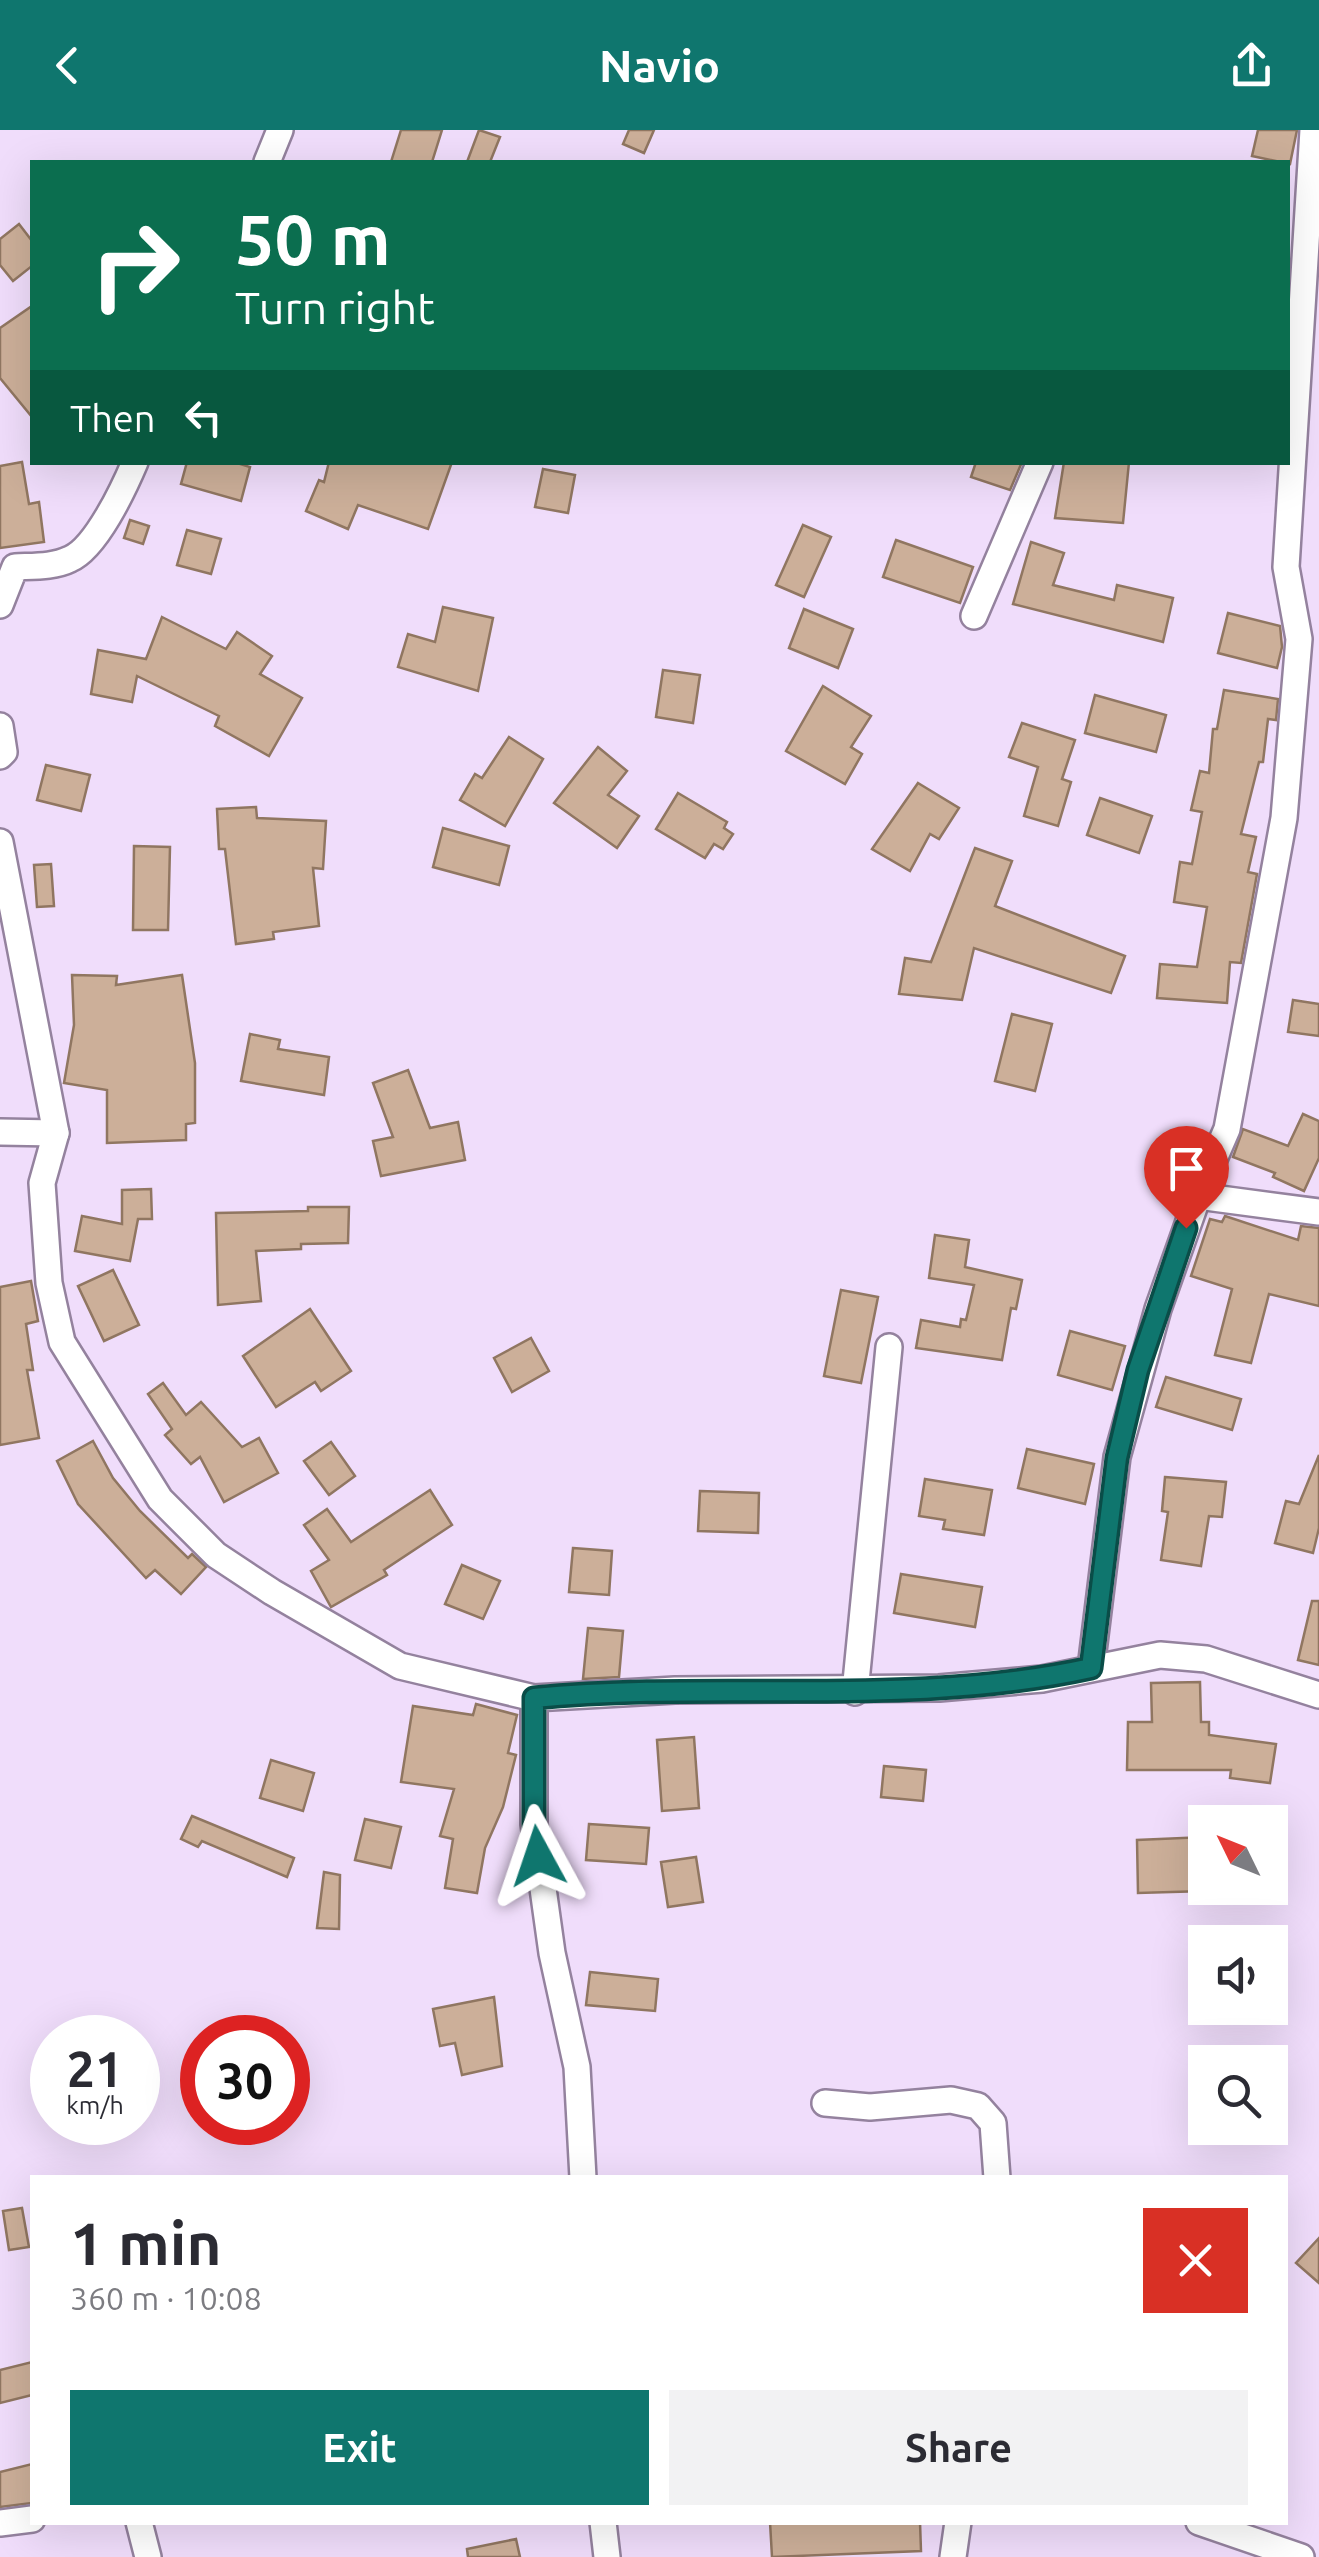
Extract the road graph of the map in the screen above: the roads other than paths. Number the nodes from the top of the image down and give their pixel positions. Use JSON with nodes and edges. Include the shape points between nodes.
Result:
{"nodes":[{"id":1,"x":280,"y":130,"type":"edge"},
{"id":2,"x":1313,"y":130,"type":"edge"},
{"id":3,"x":268,"y":160,"type":"edge"},
{"id":4,"x":1291,"y":378,"type":"edge"},
{"id":5,"x":1290,"y":416,"type":"edge"},
{"id":6,"x":132,"y":465,"type":"edge"},
{"id":7,"x":1039,"y":465,"type":"edge"},
{"id":8,"x":1289,"y":465,"type":"edge"},
{"id":9,"x":8,"y":568,"type":"edge"},
{"id":10,"x":0,"y":604,"type":"edge"},
{"id":11,"x":974,"y":616,"type":"dead end"},
{"id":12,"x":0,"y":726,"type":"edge"},
{"id":13,"x":1,"y":754,"type":"edge"},
{"id":14,"x":0,"y":842,"type":"edge"},
{"id":15,"x":0,"y":1132,"type":"edge"},
{"id":16,"x":56,"y":1133,"type":"junction"},
{"id":17,"x":1198,"y":1196,"type":"junction"},
{"id":18,"x":1319,"y":1212,"type":"edge"},
{"id":19,"x":888,"y":1347,"type":"dead end"},
{"id":20,"x":1091,"y":1668,"type":"junction"},
{"id":21,"x":854,"y":1692,"type":"junction"},
{"id":22,"x":1319,"y":1695,"type":"edge"},
{"id":23,"x":534,"y":1698,"type":"junction"},
{"id":24,"x":826,"y":2102,"type":"dead end"},
{"id":25,"x":583,"y":2175,"type":"edge"},
{"id":26,"x":997,"y":2175,"type":"edge"},
{"id":27,"x":30,"y":2519,"type":"edge"},
{"id":28,"x":0,"y":2522,"type":"edge"},
{"id":29,"x":140,"y":2525,"type":"edge"},
{"id":30,"x":603,"y":2525,"type":"edge"},
{"id":31,"x":957,"y":2525,"type":"edge"},
{"id":32,"x":1208,"y":2525,"type":"edge"},
{"id":33,"x":148,"y":2557,"type":"edge"},
{"id":34,"x":607,"y":2557,"type":"edge"},
{"id":35,"x":952,"y":2557,"type":"edge"},
{"id":36,"x":1301,"y":2557,"type":"edge"}],
"edges":[{"from":1,"to":3,"type":"street"},
{"from":2,"to":4,"type":"street","via":[[1303,314]]},
{"from":4,"to":5,"type":"street"},
{"from":6,"to":9,"type":"street","via":[[100,526],[72,559]]},
{"from":7,"to":11,"type":"street"},
{"from":8,"to":17,"type":"street","via":[[1286,566],[1299,639],[1284,818],[1227,1129]]},
{"from":9,"to":10,"type":"street"},
{"from":12,"to":13,"type":"street"},
{"from":14,"to":16,"type":"street"},
{"from":15,"to":16,"type":"street"},
{"from":16,"to":23,"type":"street","via":[[42,1183],[49,1283],[62,1342],[160,1499],[216,1555],[400,1666]]},
{"from":17,"to":18,"type":"street"},
{"from":17,"to":20,"type":"street","via":[[1138,1370],[1117,1458]]},
{"from":19,"to":21,"type":"street"},
{"from":20,"to":21,"type":"street","via":[[1042,1679]]},
{"from":20,"to":22,"type":"street","via":[[1160,1655],[1206,1659]]},
{"from":21,"to":23,"type":"street","via":[[676,1690]]},
{"from":23,"to":25,"type":"street","via":[[534,1824],[577,2066]]},
{"from":24,"to":26,"type":"street","via":[[870,2107],[951,2100],[978,2106],[993,2123]]},
{"from":27,"to":28,"type":"street"},
{"from":29,"to":33,"type":"street"},
{"from":30,"to":34,"type":"street"},
{"from":31,"to":35,"type":"street"},
{"from":32,"to":36,"type":"street"}]}
